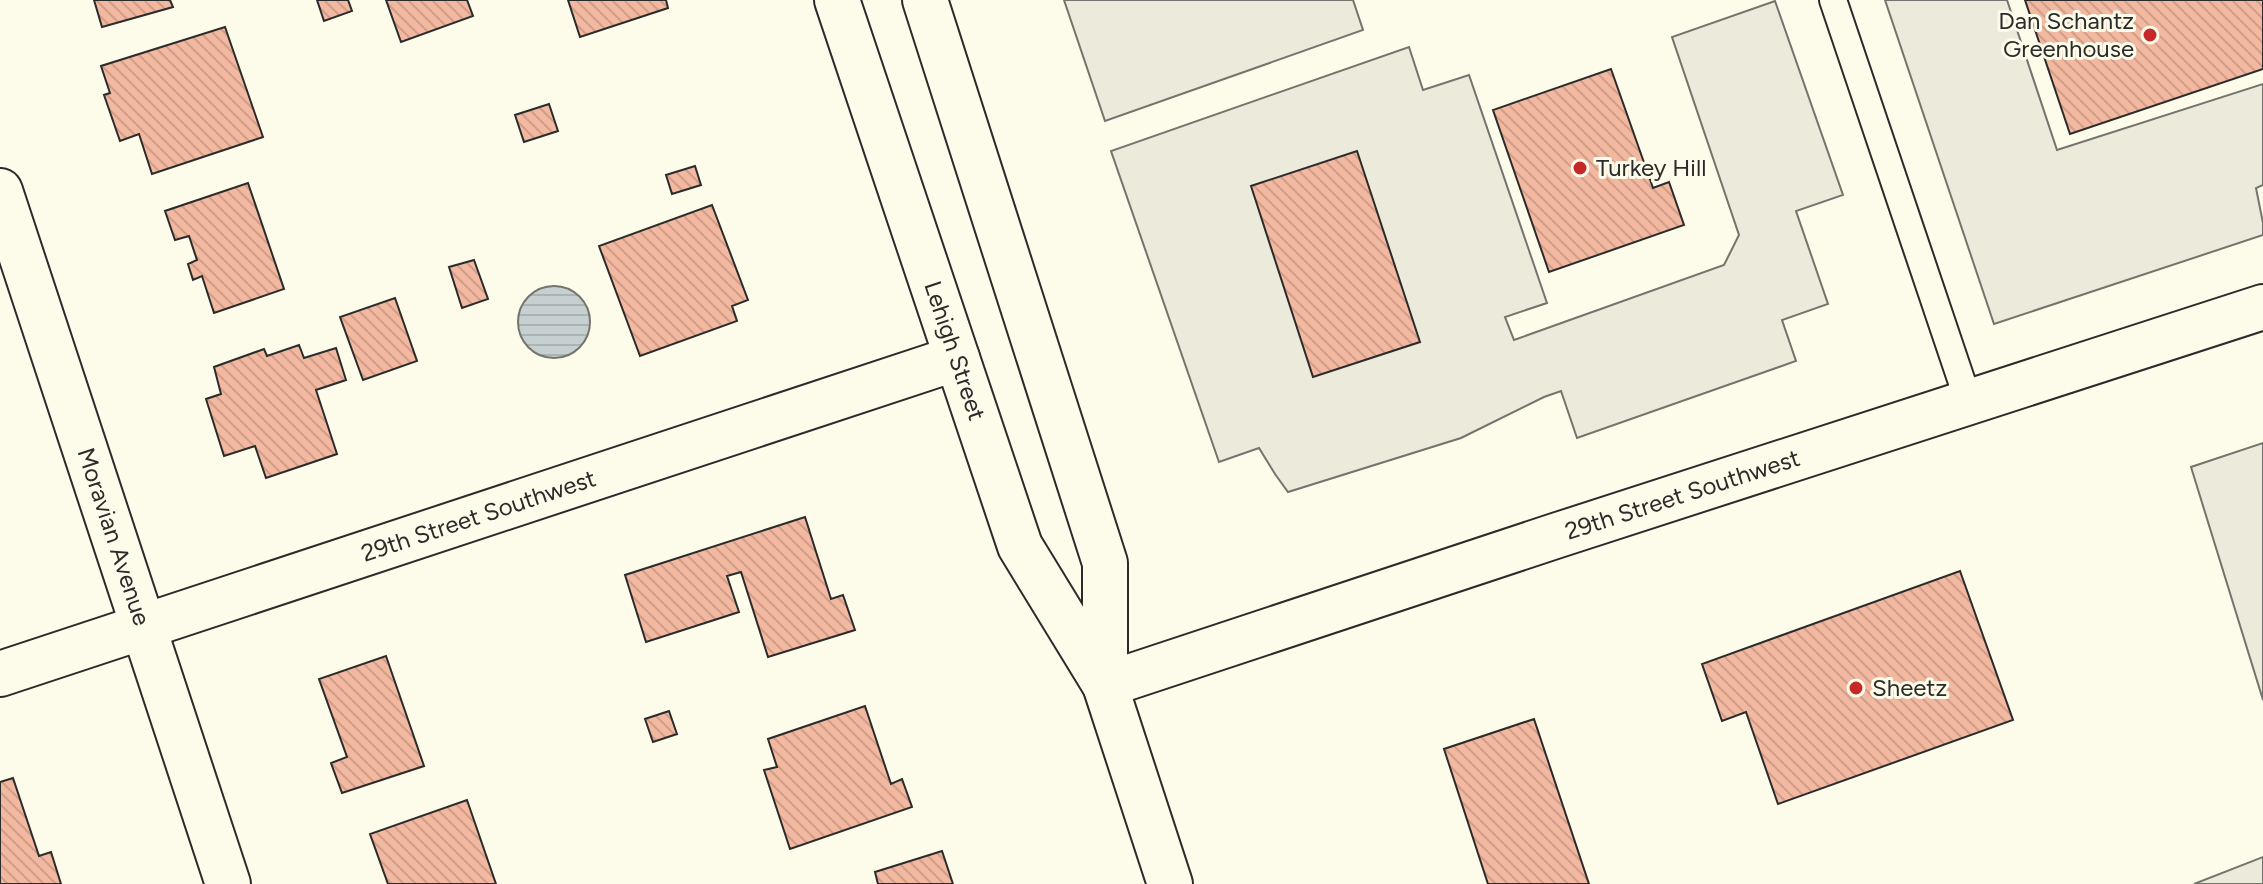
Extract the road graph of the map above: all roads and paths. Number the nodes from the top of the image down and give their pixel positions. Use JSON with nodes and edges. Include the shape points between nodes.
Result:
{"nodes":[{"id":1,"x":837,"y":0,"type":"edge"},
{"id":2,"x":925,"y":0,"type":"edge"},
{"id":3,"x":1833,"y":0,"type":"edge"},
{"id":4,"x":0,"y":191,"type":"edge"},
{"id":5,"x":2263,"y":307,"type":"edge"},
{"id":6,"x":957,"y":358,"type":"junction"},
{"id":7,"x":1969,"y":403,"type":"junction"},
{"id":8,"x":143,"y":627,"type":"junction"},
{"id":9,"x":0,"y":674,"type":"edge"},
{"id":10,"x":1105,"y":685,"type":"junction"},
{"id":11,"x":228,"y":884,"type":"edge"},
{"id":12,"x":1170,"y":884,"type":"edge"}],
"edges":[{"from":1,"to":6,"type":"main road","name":"Lehigh Street"},
{"from":2,"to":10,"type":"main road","name":"Lehigh Street","via":[[1105,563]]},
{"from":3,"to":7,"type":"lane"},
{"from":4,"to":8,"type":"main road","name":"Moravian Avenue"},
{"from":5,"to":7,"type":"main road","name":"29th Street Southwest"},
{"from":6,"to":8,"type":"main road","name":"29th Street Southwest"},
{"from":6,"to":10,"type":"main road","name":"Lehigh Street","via":[[1020,546]]},
{"from":7,"to":10,"type":"main road","name":"29th Street Southwest"},
{"from":8,"to":9,"type":"main road","name":"29th Street Southwest"},
{"from":8,"to":11,"type":"main road","name":"Moravian Avenue"},
{"from":10,"to":12,"type":"main road","name":"Lehigh Street"}]}
